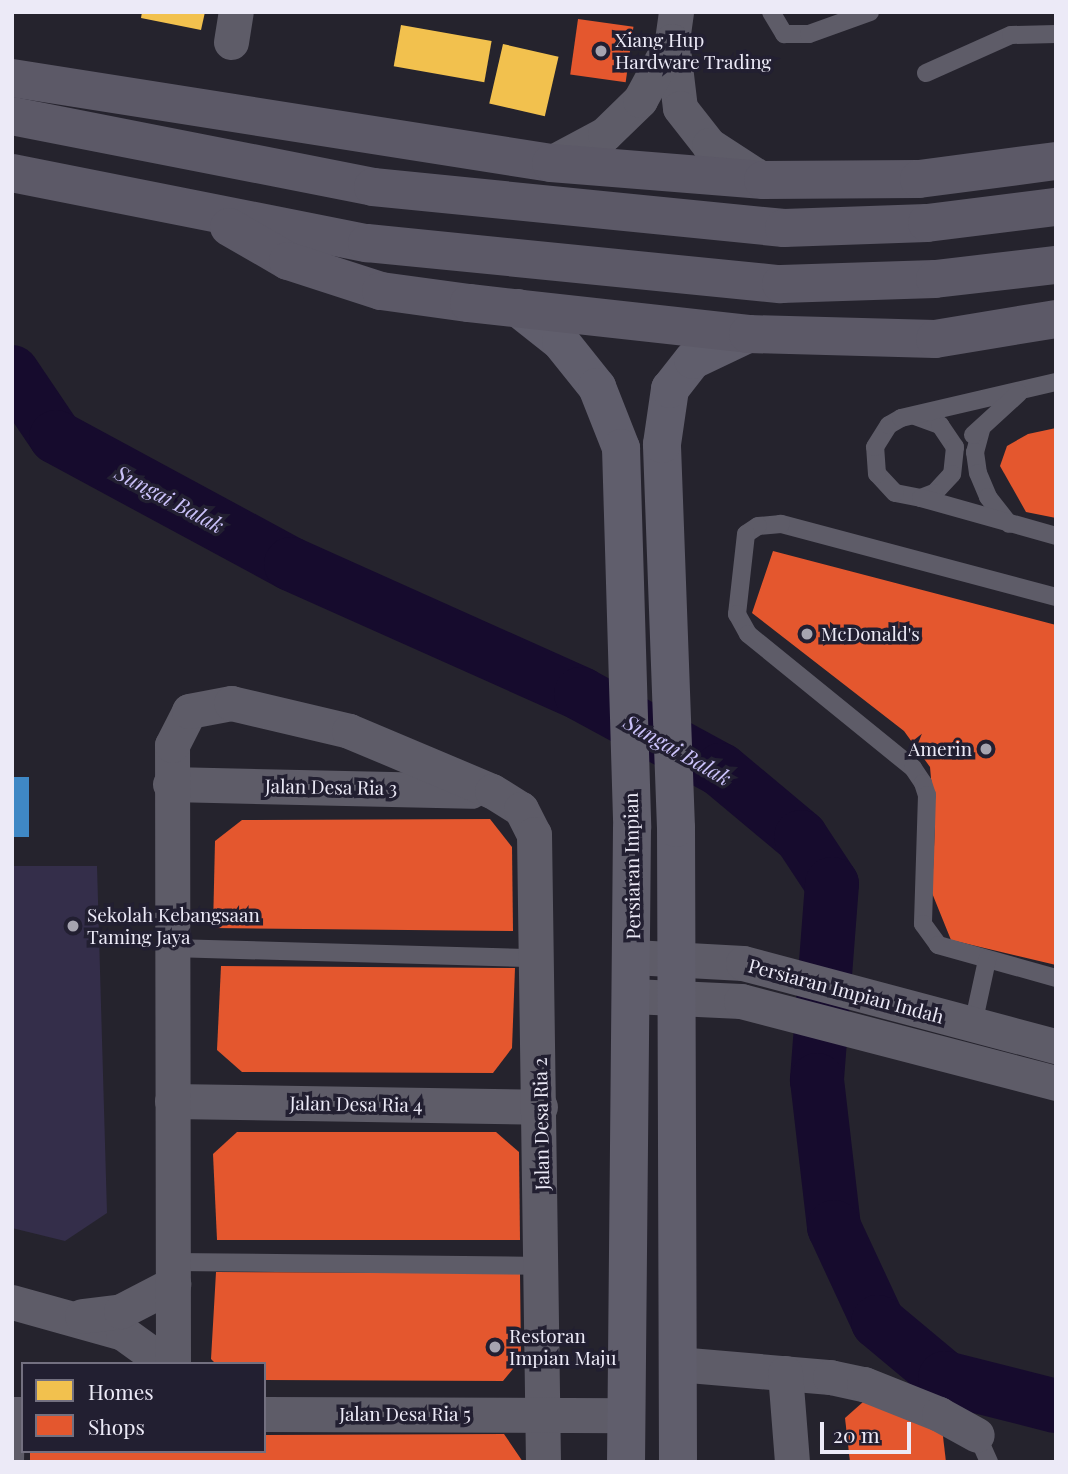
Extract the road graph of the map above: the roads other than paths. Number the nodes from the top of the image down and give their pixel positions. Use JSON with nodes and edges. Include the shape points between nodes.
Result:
{"nodes":[{"id":1,"x":771,"y":12,"type":"edge"},
{"id":2,"x":870,"y":12,"type":"edge"},
{"id":3,"x":674,"y":27,"type":"edge"},
{"id":4,"x":1056,"y":34,"type":"edge"},
{"id":5,"x":926,"y":73,"type":"dead end"},
{"id":6,"x":12,"y":78,"type":"edge"},
{"id":7,"x":12,"y":116,"type":"edge"},
{"id":8,"x":1056,"y":161,"type":"edge"},
{"id":9,"x":551,"y":163,"type":"junction"},
{"id":10,"x":12,"y":173,"type":"edge"},
{"id":11,"x":764,"y":180,"type":"junction"},
{"id":12,"x":1056,"y":207,"type":"edge"},
{"id":13,"x":206,"y":213,"type":"junction"},
{"id":14,"x":1056,"y":265,"type":"edge"},
{"id":15,"x":518,"y":309,"type":"junction"},
{"id":16,"x":1056,"y":319,"type":"edge"},
{"id":17,"x":748,"y":334,"type":"junction"},
{"id":18,"x":1056,"y":382,"type":"edge"},
{"id":19,"x":1025,"y":389,"type":"junction"},
{"id":20,"x":915,"y":416,"type":"junction"},
{"id":21,"x":981,"y":430,"type":"junction"},
{"id":22,"x":955,"y":447,"type":"junction"},
{"id":23,"x":921,"y":498,"type":"junction"},
{"id":24,"x":1009,"y":524,"type":"junction"},
{"id":25,"x":1056,"y":536,"type":"edge"},
{"id":26,"x":1056,"y":597,"type":"edge"},
{"id":27,"x":170,"y":783,"type":"junction"},
{"id":28,"x":492,"y":791,"type":"junction"},
{"id":29,"x":171,"y":948,"type":"junction"},
{"id":30,"x":633,"y":957,"type":"junction"},
{"id":31,"x":677,"y":957,"type":"junction"},
{"id":32,"x":538,"y":958,"type":"junction"},
{"id":33,"x":987,"y":960,"type":"junction"},
{"id":34,"x":1056,"y":978,"type":"edge"},
{"id":35,"x":632,"y":996,"type":"junction"},
{"id":36,"x":677,"y":997,"type":"junction"},
{"id":37,"x":973,"y":1025,"type":"junction"},
{"id":38,"x":1056,"y":1046,"type":"edge"},
{"id":39,"x":965,"y":1060,"type":"junction"},
{"id":40,"x":1056,"y":1083,"type":"edge"},
{"id":41,"x":172,"y":1101,"type":"junction"},
{"id":42,"x":540,"y":1107,"type":"junction"},
{"id":43,"x":543,"y":1266,"type":"junction"},
{"id":44,"x":173,"y":1273,"type":"junction"},
{"id":45,"x":12,"y":1302,"type":"edge"},
{"id":46,"x":676,"y":1315,"type":"junction"},
{"id":47,"x":72,"y":1317,"type":"junction"},
{"id":48,"x":163,"y":1362,"type":"edge"},
{"id":49,"x":173,"y":1362,"type":"edge"},
{"id":50,"x":677,"y":1364,"type":"junction"},
{"id":51,"x":785,"y":1373,"type":"junction"},
{"id":52,"x":17,"y":1414,"type":"edge"},
{"id":53,"x":266,"y":1414,"type":"edge"},
{"id":54,"x":546,"y":1414,"type":"junction"},
{"id":55,"x":627,"y":1415,"type":"junction"},
{"id":56,"x":983,"y":1449,"type":"edge"},
{"id":57,"x":15,"y":1462,"type":"edge"},
{"id":58,"x":543,"y":1462,"type":"edge"},
{"id":59,"x":626,"y":1462,"type":"edge"},
{"id":60,"x":662,"y":1462,"type":"edge"},
{"id":61,"x":678,"y":1462,"type":"edge"},
{"id":62,"x":792,"y":1462,"type":"edge"}],
"edges":[{"from":1,"to":2,"type":"lane","via":[[784,34],[796,34]]},
{"from":3,"to":9,"type":"street","via":[[640,100],[604,134]]},
{"from":3,"to":11,"type":"street","via":[[680,108],[709,145]]},
{"from":4,"to":5,"type":"lane","via":[[1011,35]]},
{"from":6,"to":9,"type":"highway"},
{"from":7,"to":12,"type":"highway","via":[[373,187],[785,228],[927,223]]},
{"from":8,"to":11,"type":"highway","via":[[919,179]]},
{"from":9,"to":11,"type":"highway"},
{"from":10,"to":13,"type":"highway"},
{"from":13,"to":14,"type":"highway","via":[[367,243],[781,284],[935,279]]},
{"from":13,"to":15,"type":"highway","via":[[288,261],[381,291]]},
{"from":15,"to":17,"type":"highway"},
{"from":15,"to":30,"type":"street","name":"Persiaran Impian","via":[[561,342],[597,387],[621,448]]},
{"from":16,"to":17,"type":"highway","via":[[935,339]]},
{"from":17,"to":31,"type":"street","via":[[693,360],[670,389],[662,444]]},
{"from":18,"to":19,"type":"lane"},
{"from":19,"to":20,"type":"lane"},
{"from":19,"to":21,"type":"lane"},
{"from":20,"to":22,"type":"lane","via":[[940,425]]},
{"from":20,"to":23,"type":"lane","via":[[901,418],[880,435],[873,461],[877,474],[895,493]]},
{"from":21,"to":22,"type":"lane"},
{"from":21,"to":24,"type":"lane","via":[[975,452],[978,473],[988,497]]},
{"from":22,"to":23,"type":"lane","via":[[952,474],[945,485]]},
{"from":23,"to":24,"type":"lane"},
{"from":24,"to":25,"type":"lane"},
{"from":26,"to":33,"type":"lane","via":[[781,524],[758,526],[746,534],[741,550],[739,624],[913,768],[927,795],[923,924],[938,945]]},
{"from":27,"to":28,"type":"street","name":"Jalan Desa Ria 3"},
{"from":27,"to":28,"type":"street","via":[[172,745],[189,711],[232,704],[349,731]]},
{"from":27,"to":29,"type":"street"},
{"from":28,"to":32,"type":"street","name":"Jalan Desa Ria 2","via":[[521,808],[534,834]]},
{"from":29,"to":32,"type":"lane"},
{"from":29,"to":41,"type":"street"},
{"from":30,"to":31,"type":"street","name":"Persiaran Impian Indah"},
{"from":30,"to":35,"type":"street","name":"Persiaran Impian"},
{"from":31,"to":36,"type":"street"},
{"from":31,"to":37,"type":"street","name":"Persiaran Impian Indah","via":[[743,963]]},
{"from":32,"to":42,"type":"street","name":"Jalan Desa Ria 2"},
{"from":33,"to":34,"type":"lane"},
{"from":33,"to":37,"type":"lane"},
{"from":35,"to":36,"type":"street","name":"Persiaran Impian Indah"},
{"from":35,"to":55,"type":"street","name":"Persiaran Impian"},
{"from":36,"to":39,"type":"street","name":"Persiaran Impian Indah","via":[[741,1001]]},
{"from":36,"to":46,"type":"street"},
{"from":37,"to":38,"type":"street","name":"Persiaran Impian Indah"},
{"from":37,"to":39,"type":"lane"},
{"from":39,"to":40,"type":"street","name":"Persiaran Impian Indah"},
{"from":41,"to":42,"type":"street","name":"Jalan Desa Ria 4"},
{"from":41,"to":44,"type":"street"},
{"from":42,"to":43,"type":"street","name":"Jalan Desa Ria 2"},
{"from":43,"to":44,"type":"lane"},
{"from":43,"to":54,"type":"street","name":"Jalan Desa Ria 2"},
{"from":44,"to":47,"type":"street","via":[[121,1311]]},
{"from":44,"to":49,"type":"street"},
{"from":45,"to":47,"type":"street"},
{"from":46,"to":50,"type":"street"},
{"from":46,"to":55,"type":"street","via":[[667,1358]]},
{"from":47,"to":48,"type":"street","via":[[123,1333]]},
{"from":50,"to":51,"type":"street"},
{"from":50,"to":61,"type":"street"},
{"from":51,"to":56,"type":"street","via":[[864,1384],[939,1414]]},
{"from":51,"to":62,"type":"street"},
{"from":52,"to":57,"type":"lane"},
{"from":53,"to":54,"type":"street","name":"Jalan Desa Ria 5"},
{"from":54,"to":55,"type":"street","name":"Jalan Desa Ria 5"},
{"from":54,"to":58,"type":"street","name":"Jalan Desa Ria 2"},
{"from":55,"to":59,"type":"street","name":"Persiaran Impian"},
{"from":55,"to":60,"type":"street"}]}
